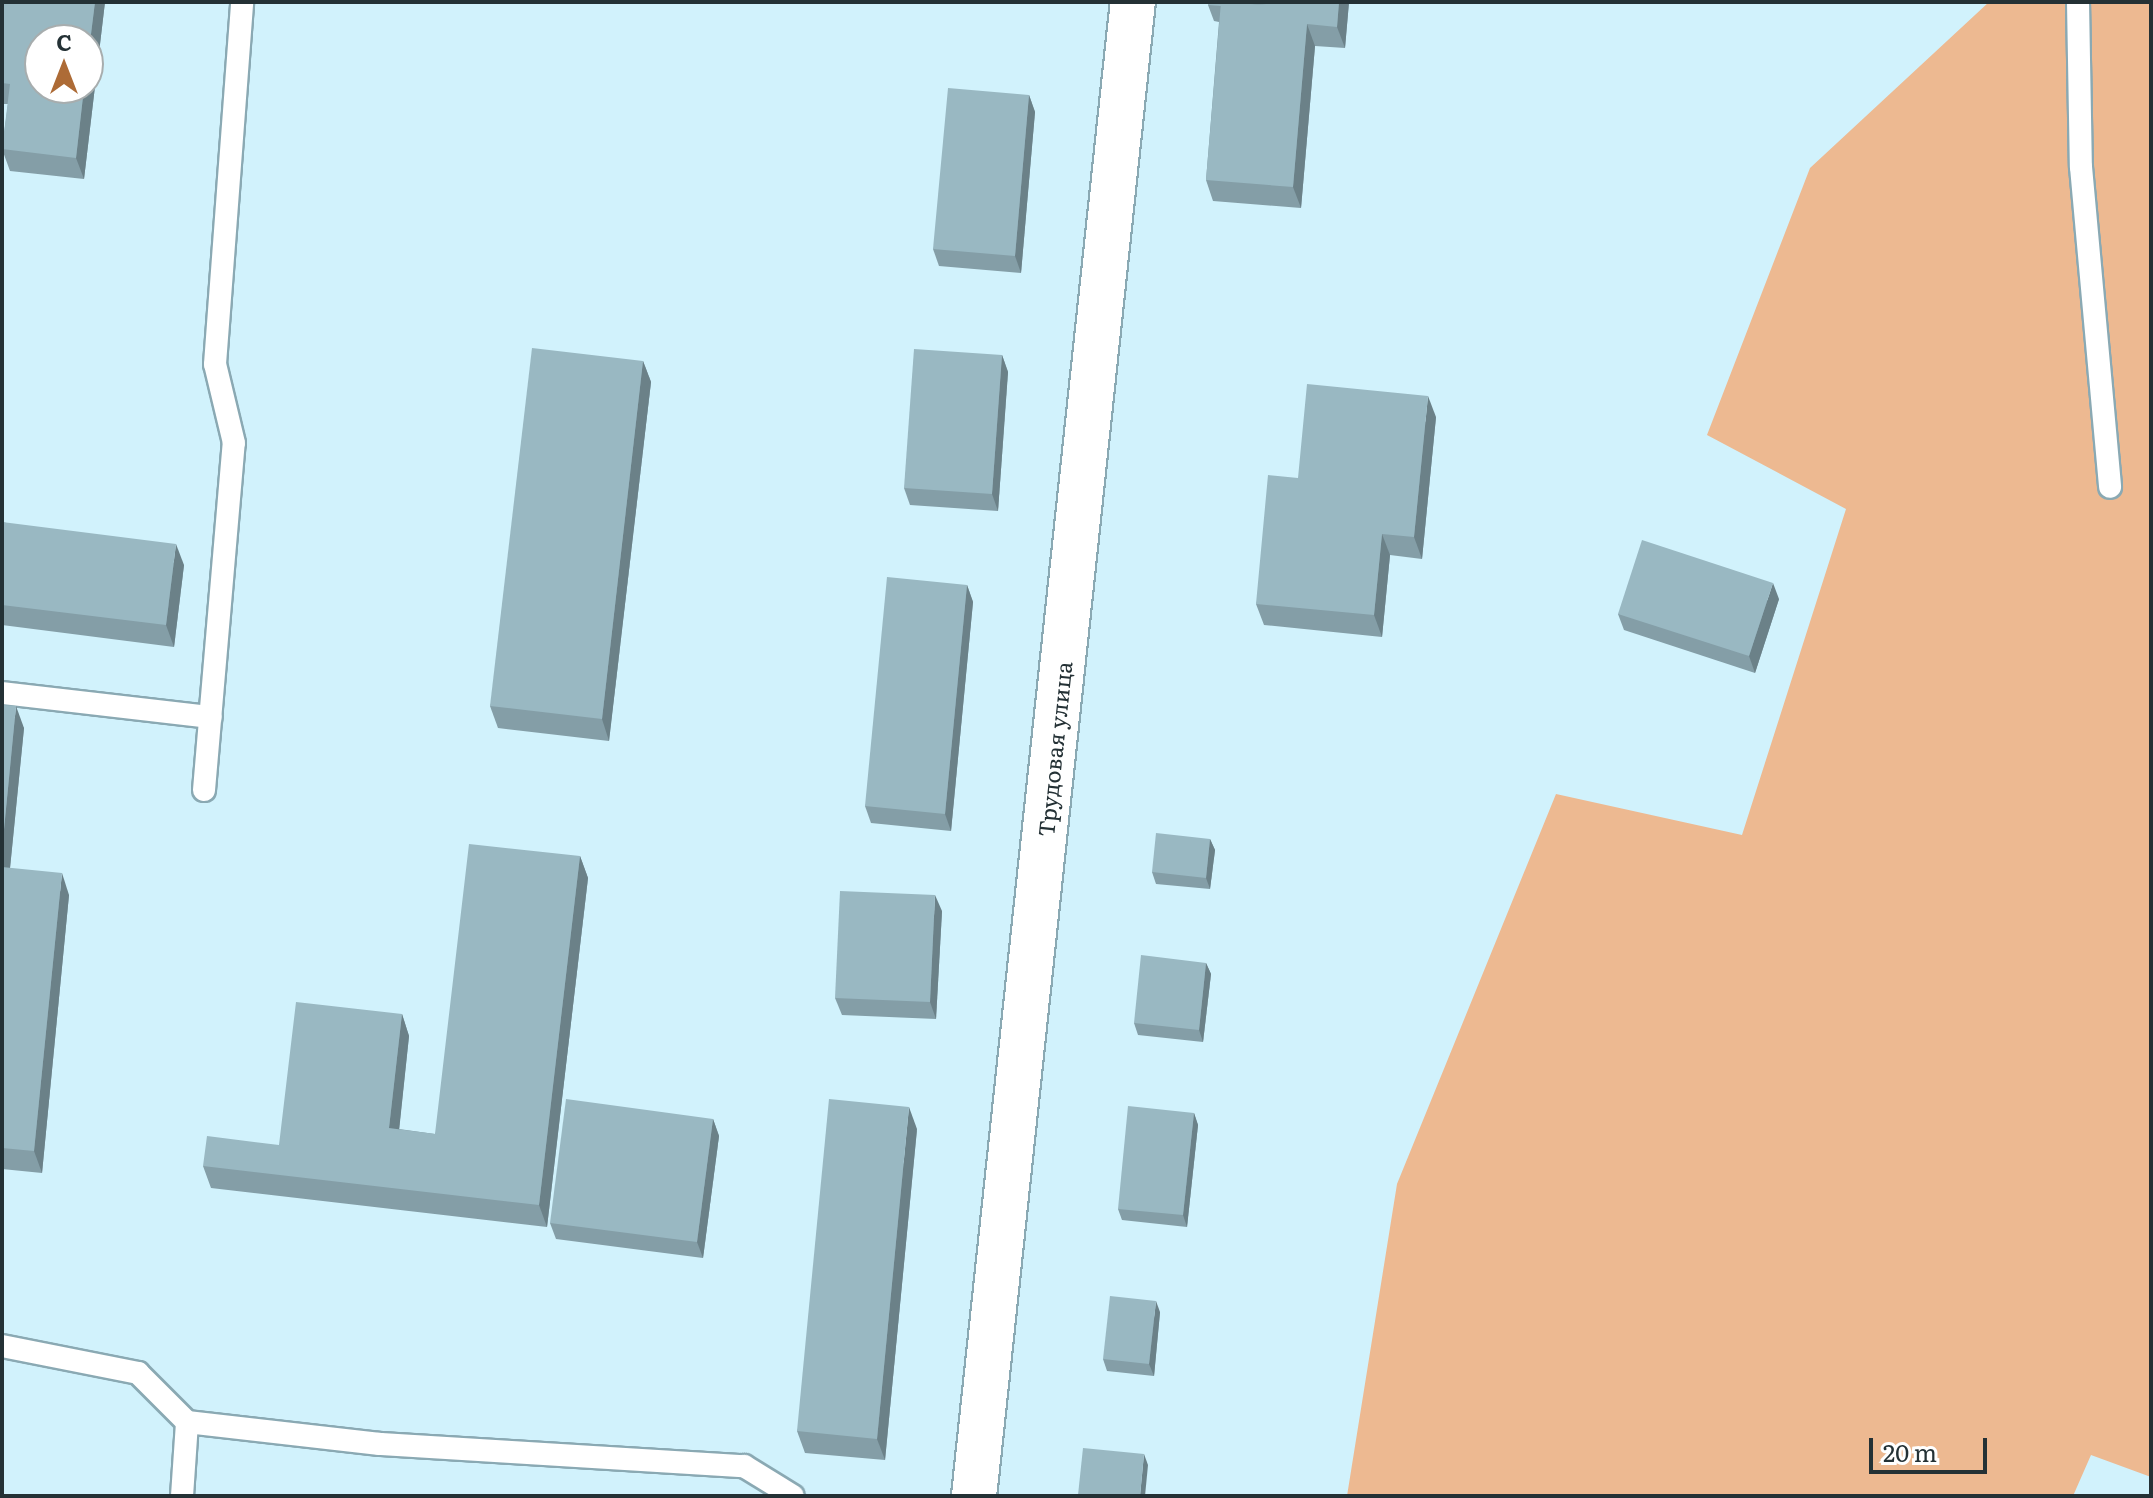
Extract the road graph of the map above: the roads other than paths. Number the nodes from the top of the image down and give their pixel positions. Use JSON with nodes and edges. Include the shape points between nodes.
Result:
{"nodes":[{"id":1,"x":242,"y":2,"type":"edge"},
{"id":2,"x":1133,"y":2,"type":"edge"},
{"id":3,"x":2078,"y":2,"type":"edge"},
{"id":4,"x":2110,"y":487,"type":"dead end"},
{"id":5,"x":2,"y":693,"type":"edge"},
{"id":6,"x":211,"y":717,"type":"junction"},
{"id":7,"x":204,"y":790,"type":"dead end"},
{"id":8,"x":2,"y":1346,"type":"edge"},
{"id":9,"x":187,"y":1422,"type":"junction"},
{"id":10,"x":182,"y":1496,"type":"edge"},
{"id":11,"x":793,"y":1496,"type":"edge"},
{"id":12,"x":974,"y":1496,"type":"edge"}],
"edges":[{"from":1,"to":6,"type":"lane","via":[[215,364],[234,443]]},
{"from":2,"to":12,"type":"street","name":"Трудовая улица"},
{"from":3,"to":4,"type":"lane","via":[[2081,167]]},
{"from":5,"to":6,"type":"lane"},
{"from":6,"to":7,"type":"lane"},
{"from":8,"to":9,"type":"lane","via":[[138,1373]]},
{"from":9,"to":10,"type":"lane"},
{"from":9,"to":11,"type":"lane","via":[[380,1444],[744,1466]]}]}
